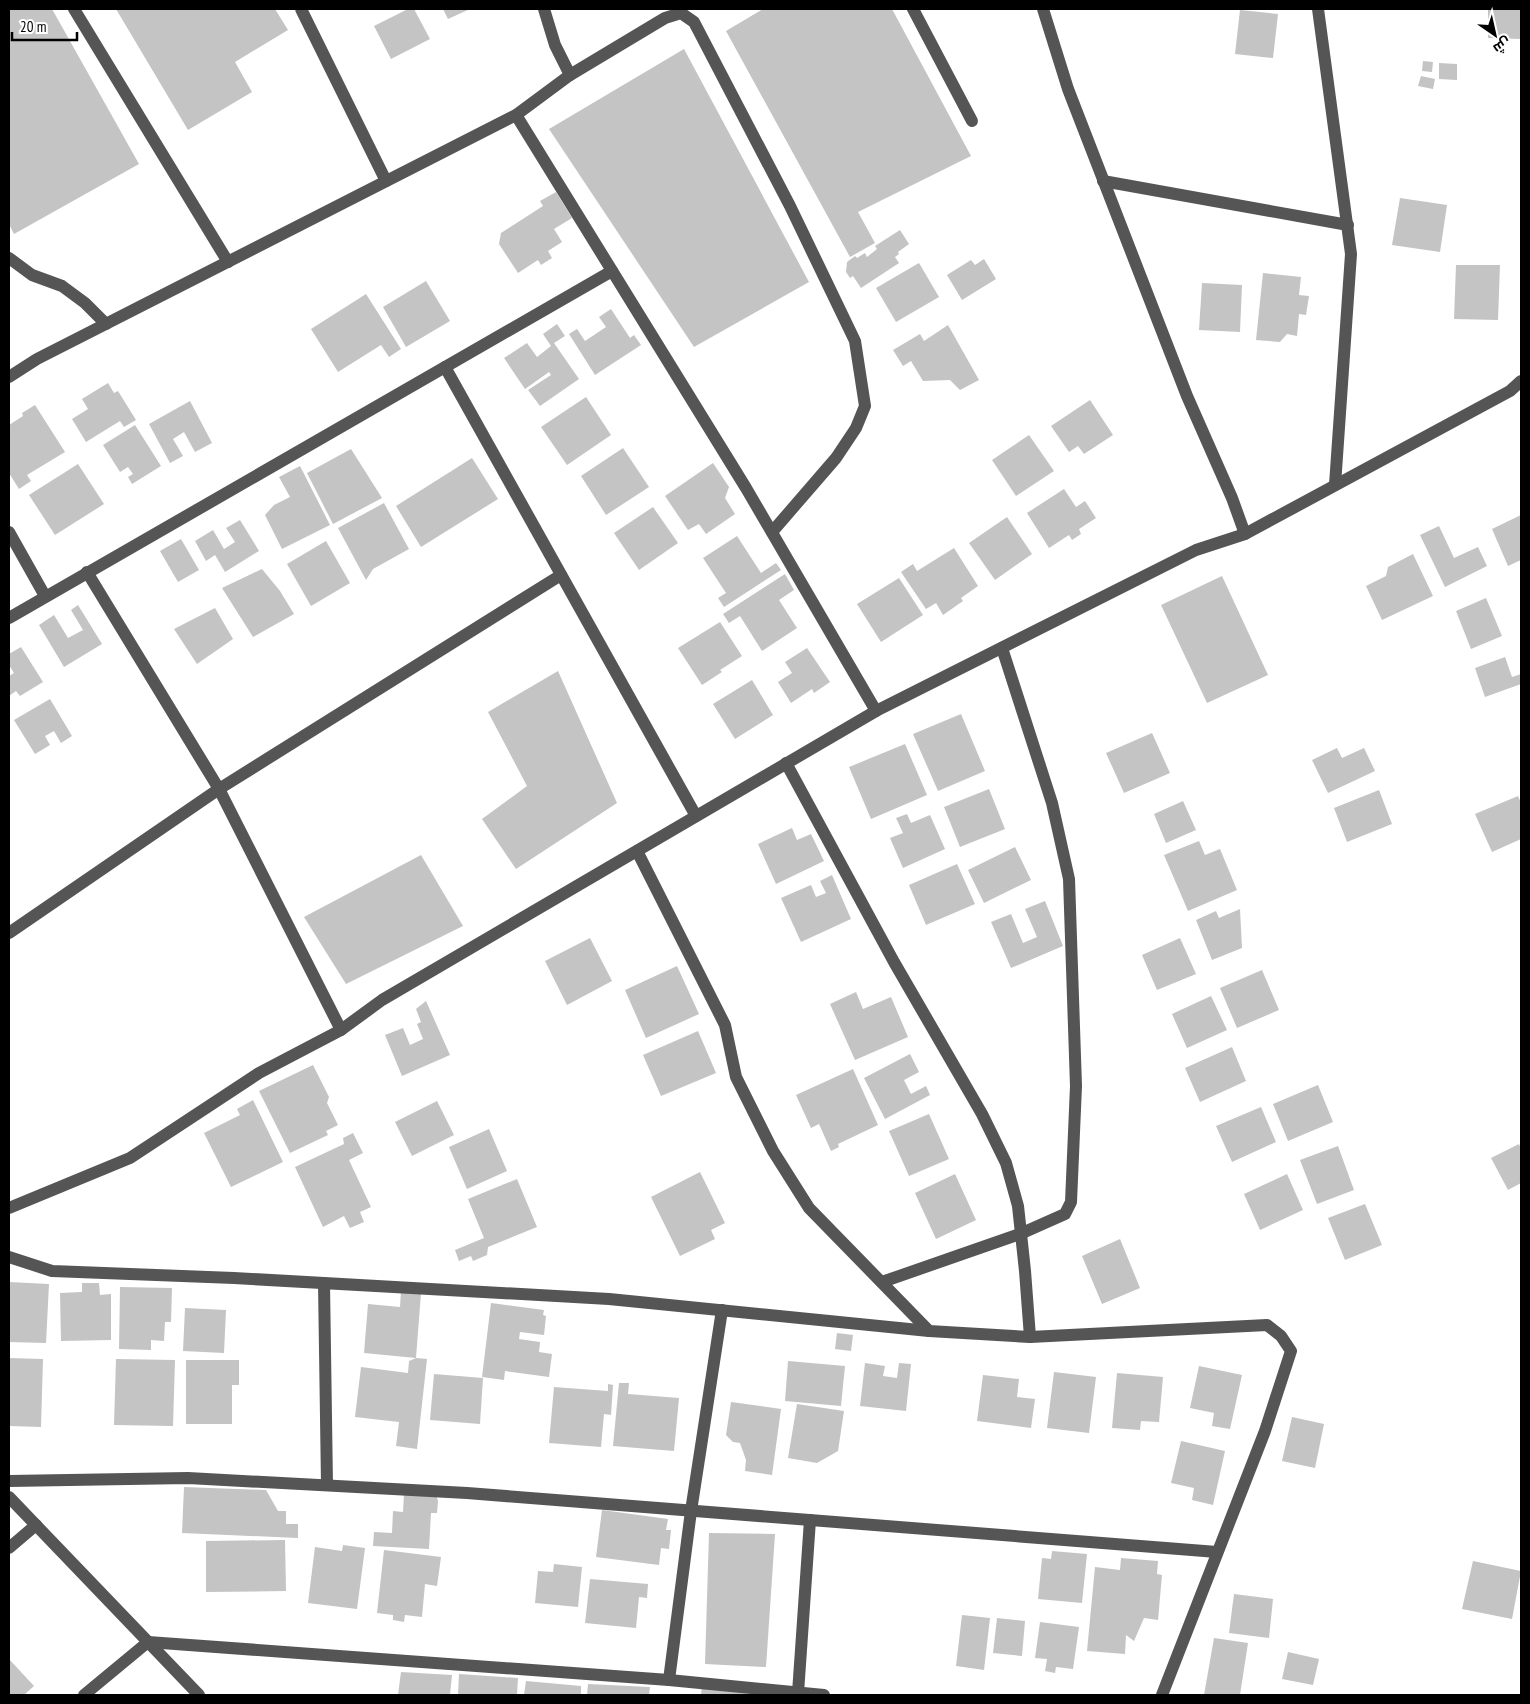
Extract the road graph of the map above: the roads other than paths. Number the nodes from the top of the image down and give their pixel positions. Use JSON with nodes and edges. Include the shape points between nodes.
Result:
{"nodes":[{"id":1,"x":74,"y":9,"type":"edge"},
{"id":2,"x":544,"y":9,"type":"edge"},
{"id":3,"x":912,"y":9,"type":"edge"},
{"id":4,"x":1043,"y":9,"type":"edge"},
{"id":5,"x":1318,"y":9,"type":"edge"},
{"id":6,"x":306,"y":11,"type":"edge"},
{"id":7,"x":686,"y":11,"type":"edge"},
{"id":8,"x":570,"y":75,"type":"junction"},
{"id":9,"x":516,"y":115,"type":"junction"},
{"id":10,"x":972,"y":121,"type":"dead end"},
{"id":11,"x":386,"y":181,"type":"junction"},
{"id":12,"x":1104,"y":181,"type":"junction"},
{"id":13,"x":1348,"y":225,"type":"junction"},
{"id":14,"x":9,"y":258,"type":"edge"},
{"id":15,"x":228,"y":262,"type":"junction"},
{"id":16,"x":612,"y":271,"type":"junction"},
{"id":17,"x":106,"y":324,"type":"junction"},
{"id":18,"x":445,"y":367,"type":"junction"},
{"id":19,"x":9,"y":377,"type":"edge"},
{"id":20,"x":1521,"y":381,"type":"edge"},
{"id":21,"x":1335,"y":485,"type":"junction"},
{"id":22,"x":9,"y":532,"type":"edge"},
{"id":23,"x":772,"y":532,"type":"junction"},
{"id":24,"x":1244,"y":534,"type":"junction"},
{"id":25,"x":87,"y":572,"type":"junction"},
{"id":26,"x":561,"y":575,"type":"junction"},
{"id":27,"x":46,"y":596,"type":"junction"},
{"id":28,"x":9,"y":618,"type":"edge"},
{"id":29,"x":1002,"y":648,"type":"junction"},
{"id":30,"x":876,"y":711,"type":"junction"},
{"id":31,"x":786,"y":763,"type":"junction"},
{"id":32,"x":219,"y":789,"type":"junction"},
{"id":33,"x":696,"y":816,"type":"junction"},
{"id":34,"x":637,"y":851,"type":"junction"},
{"id":35,"x":9,"y":933,"type":"edge"},
{"id":36,"x":341,"y":1030,"type":"junction"},
{"id":37,"x":9,"y":1208,"type":"edge"},
{"id":38,"x":1020,"y":1234,"type":"junction"},
{"id":39,"x":9,"y":1257,"type":"edge"},
{"id":40,"x":882,"y":1282,"type":"junction"},
{"id":41,"x":324,"y":1283,"type":"junction"},
{"id":42,"x":722,"y":1310,"type":"junction"},
{"id":43,"x":929,"y":1331,"type":"junction"},
{"id":44,"x":1030,"y":1337,"type":"junction"},
{"id":45,"x":9,"y":1481,"type":"edge"},
{"id":46,"x":327,"y":1485,"type":"junction"},
{"id":47,"x":9,"y":1497,"type":"edge"},
{"id":48,"x":692,"y":1511,"type":"junction"},
{"id":49,"x":810,"y":1520,"type":"junction"},
{"id":50,"x":36,"y":1525,"type":"junction"},
{"id":51,"x":9,"y":1548,"type":"edge"},
{"id":52,"x":1218,"y":1552,"type":"junction"},
{"id":53,"x":148,"y":1642,"type":"junction"},
{"id":54,"x":670,"y":1680,"type":"junction"},
{"id":55,"x":798,"y":1693,"type":"junction"},
{"id":56,"x":84,"y":1695,"type":"edge"},
{"id":57,"x":199,"y":1695,"type":"edge"},
{"id":58,"x":824,"y":1695,"type":"edge"},
{"id":59,"x":1162,"y":1695,"type":"edge"}],
"edges":[{"from":1,"to":15,"type":"street"},
{"from":2,"to":8,"type":"street","via":[[555,45]]},
{"from":3,"to":10,"type":"street"},
{"from":4,"to":12,"type":"street","via":[[1068,89]]},
{"from":5,"to":13,"type":"street"},
{"from":6,"to":11,"type":"street"},
{"from":7,"to":8,"type":"street","via":[[665,18]]},
{"from":7,"to":23,"type":"street","via":[[790,206],[855,341],[865,406],[856,428],[836,458]]},
{"from":8,"to":9,"type":"street"},
{"from":9,"to":11,"type":"street"},
{"from":9,"to":16,"type":"street"},
{"from":11,"to":15,"type":"street"},
{"from":12,"to":13,"type":"street"},
{"from":12,"to":24,"type":"street"},
{"from":13,"to":21,"type":"street","via":[[1351,254]]},
{"from":14,"to":17,"type":"street","via":[[32,275],[62,286]]},
{"from":15,"to":17,"type":"street"},
{"from":16,"to":18,"type":"street"},
{"from":16,"to":23,"type":"street"},
{"from":17,"to":19,"type":"street"},
{"from":18,"to":25,"type":"street"},
{"from":18,"to":26,"type":"street"},
{"from":20,"to":21,"type":"street","via":[[1510,391]]},
{"from":21,"to":24,"type":"street"},
{"from":22,"to":27,"type":"street"},
{"from":23,"to":30,"type":"street"},
{"from":24,"to":29,"type":"street","via":[[1196,550]]},
{"from":25,"to":27,"type":"street"},
{"from":25,"to":32,"type":"street"},
{"from":26,"to":32,"type":"street"},
{"from":26,"to":33,"type":"street"},
{"from":27,"to":28,"type":"street"},
{"from":29,"to":30,"type":"street"},
{"from":29,"to":38,"type":"street","via":[[1052,803],[1069,879],[1073,971],[1076,1086],[1071,1202],[1065,1214]]},
{"from":30,"to":31,"type":"street"},
{"from":31,"to":33,"type":"street"},
{"from":31,"to":38,"type":"street","via":[[894,962],[982,1114],[1006,1163],[1018,1206]]},
{"from":32,"to":35,"type":"street"},
{"from":32,"to":36,"type":"street"},
{"from":33,"to":34,"type":"street"},
{"from":34,"to":36,"type":"street","via":[[382,1000]]},
{"from":34,"to":40,"type":"street","via":[[725,1025],[736,1077],[772,1150],[809,1208]]},
{"from":36,"to":37,"type":"street","via":[[259,1073],[130,1158]]},
{"from":38,"to":40,"type":"street"},
{"from":38,"to":44,"type":"street"},
{"from":39,"to":41,"type":"street","via":[[52,1271]]},
{"from":40,"to":43,"type":"street"},
{"from":41,"to":42,"type":"street","via":[[609,1299]]},
{"from":41,"to":46,"type":"street"},
{"from":42,"to":43,"type":"street"},
{"from":42,"to":48,"type":"street"},
{"from":43,"to":44,"type":"street"},
{"from":44,"to":52,"type":"street","via":[[1267,1325],[1281,1336],[1291,1351]]},
{"from":45,"to":46,"type":"street","via":[[188,1478]]},
{"from":46,"to":48,"type":"street"},
{"from":47,"to":50,"type":"street"},
{"from":48,"to":49,"type":"street"},
{"from":48,"to":54,"type":"street"},
{"from":49,"to":52,"type":"street"},
{"from":49,"to":55,"type":"street"},
{"from":50,"to":51,"type":"street"},
{"from":50,"to":53,"type":"street"},
{"from":52,"to":59,"type":"street"},
{"from":53,"to":54,"type":"street"},
{"from":53,"to":56,"type":"street"},
{"from":53,"to":57,"type":"street"},
{"from":54,"to":55,"type":"street"},
{"from":55,"to":58,"type":"street"}]}
